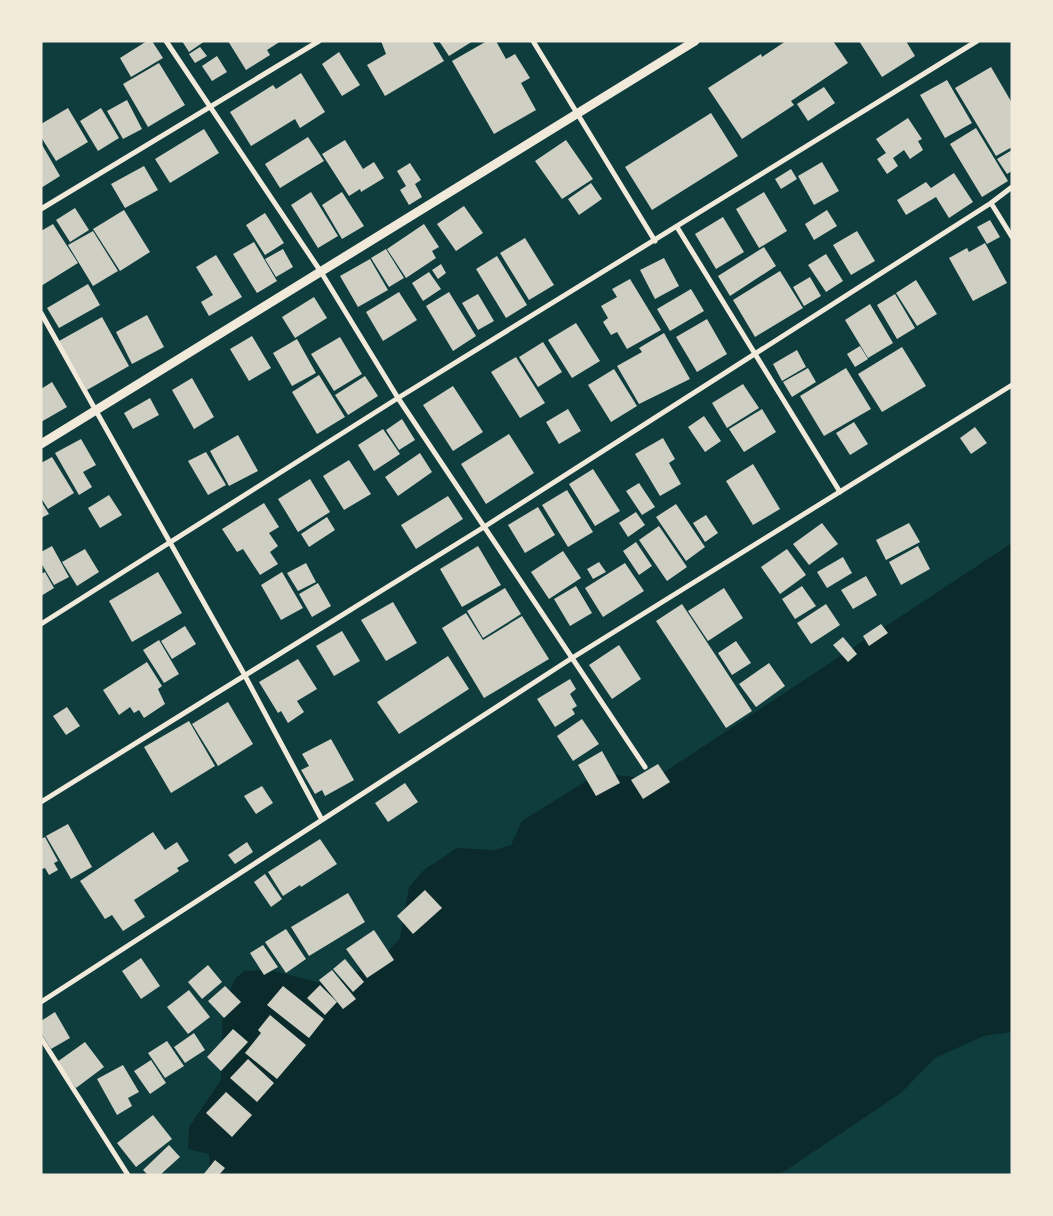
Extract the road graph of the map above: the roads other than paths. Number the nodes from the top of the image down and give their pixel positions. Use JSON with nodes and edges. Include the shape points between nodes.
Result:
{"nodes":[{"id":1,"x":166,"y":41,"type":"edge"},
{"id":2,"x":319,"y":41,"type":"edge"},
{"id":3,"x":533,"y":41,"type":"edge"},
{"id":4,"x":695,"y":41,"type":"edge"},
{"id":5,"x":977,"y":41,"type":"edge"},
{"id":6,"x":209,"y":107,"type":"junction"},
{"id":7,"x":577,"y":112,"type":"junction"},
{"id":8,"x":1012,"y":187,"type":"edge"},
{"id":9,"x":991,"y":203,"type":"junction"},
{"id":10,"x":41,"y":209,"type":"edge"},
{"id":11,"x":677,"y":227,"type":"junction"},
{"id":12,"x":1012,"y":236,"type":"edge"},
{"id":13,"x":655,"y":240,"type":"junction"},
{"id":14,"x":321,"y":272,"type":"junction"},
{"id":15,"x":41,"y":313,"type":"edge"},
{"id":16,"x":755,"y":354,"type":"junction"},
{"id":17,"x":1012,"y":385,"type":"edge"},
{"id":18,"x":398,"y":398,"type":"junction"},
{"id":19,"x":96,"y":411,"type":"junction"},
{"id":20,"x":41,"y":444,"type":"edge"},
{"id":21,"x":840,"y":492,"type":"junction"},
{"id":22,"x":484,"y":527,"type":"junction"},
{"id":23,"x":170,"y":544,"type":"junction"},
{"id":24,"x":41,"y":624,"type":"edge"},
{"id":25,"x":572,"y":658,"type":"junction"},
{"id":26,"x":244,"y":674,"type":"junction"},
{"id":27,"x":646,"y":767,"type":"dead end"},
{"id":28,"x":41,"y":802,"type":"edge"},
{"id":29,"x":322,"y":820,"type":"junction"},
{"id":30,"x":41,"y":1002,"type":"edge"},
{"id":31,"x":41,"y":1038,"type":"edge"},
{"id":32,"x":128,"y":1175,"type":"edge"}],
"edges":[{"from":1,"to":6,"type":"street"},
{"from":2,"to":6,"type":"street"},
{"from":3,"to":7,"type":"street"},
{"from":4,"to":7,"type":"street"},
{"from":5,"to":11,"type":"street"},
{"from":6,"to":10,"type":"street"},
{"from":6,"to":14,"type":"street"},
{"from":7,"to":13,"type":"street"},
{"from":7,"to":14,"type":"street"},
{"from":8,"to":9,"type":"street"},
{"from":9,"to":12,"type":"street"},
{"from":9,"to":16,"type":"street"},
{"from":11,"to":13,"type":"street"},
{"from":11,"to":16,"type":"street"},
{"from":13,"to":18,"type":"street"},
{"from":14,"to":18,"type":"street"},
{"from":14,"to":19,"type":"street"},
{"from":15,"to":19,"type":"street"},
{"from":16,"to":21,"type":"street"},
{"from":16,"to":22,"type":"street"},
{"from":17,"to":21,"type":"street"},
{"from":18,"to":22,"type":"street"},
{"from":18,"to":23,"type":"street"},
{"from":19,"to":20,"type":"street"},
{"from":19,"to":23,"type":"street"},
{"from":21,"to":25,"type":"street"},
{"from":22,"to":25,"type":"street"},
{"from":22,"to":26,"type":"street"},
{"from":23,"to":24,"type":"street"},
{"from":23,"to":26,"type":"street"},
{"from":25,"to":27,"type":"street"},
{"from":25,"to":29,"type":"street"},
{"from":26,"to":28,"type":"street"},
{"from":26,"to":29,"type":"street"},
{"from":29,"to":30,"type":"street"},
{"from":31,"to":32,"type":"street"}]}
